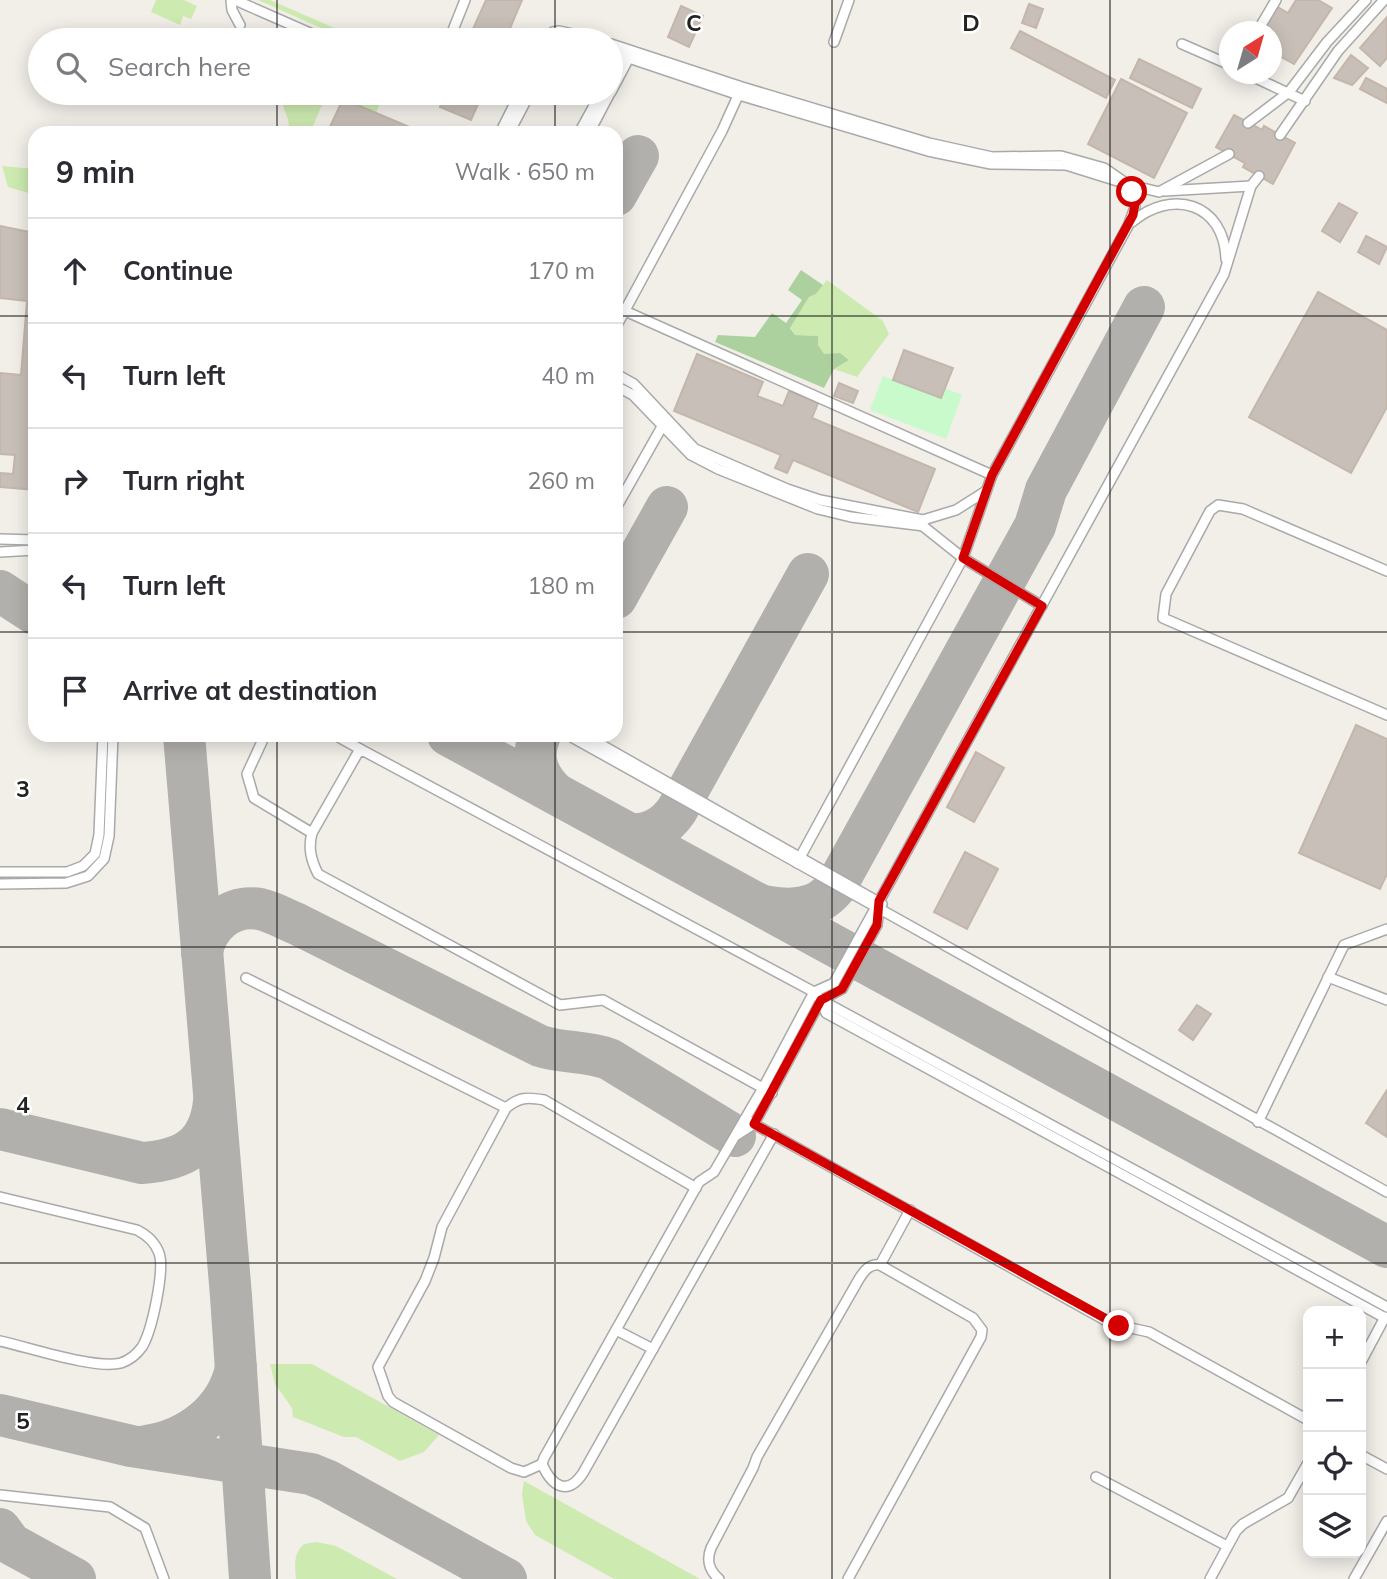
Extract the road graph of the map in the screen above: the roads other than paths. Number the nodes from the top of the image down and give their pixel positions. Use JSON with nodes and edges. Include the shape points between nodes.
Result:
{"nodes":[{"id":1,"x":233,"y":0,"type":"edge"},
{"id":2,"x":465,"y":0,"type":"edge"},
{"id":3,"x":849,"y":0,"type":"edge"},
{"id":4,"x":1276,"y":0,"type":"edge"},
{"id":5,"x":1367,"y":0,"type":"edge"},
{"id":6,"x":1384,"y":0,"type":"edge"},
{"id":7,"x":1264,"y":21,"type":"edge"},
{"id":8,"x":240,"y":25,"type":"dead end"},
{"id":9,"x":298,"y":28,"type":"edge"},
{"id":10,"x":454,"y":28,"type":"edge"},
{"id":11,"x":834,"y":42,"type":"dead end"},
{"id":12,"x":1182,"y":44,"type":"dead end"},
{"id":13,"x":623,"y":51,"type":"edge"},
{"id":14,"x":623,"y":53,"type":"edge"},
{"id":15,"x":627,"y":53,"type":"junction"},
{"id":16,"x":623,"y":58,"type":"edge"},
{"id":17,"x":1219,"y":60,"type":"edge"},
{"id":18,"x":623,"y":63,"type":"edge"},
{"id":19,"x":1270,"y":84,"type":"edge"},
{"id":20,"x":740,"y":91,"type":"junction"},
{"id":21,"x":1289,"y":92,"type":"junction"},
{"id":22,"x":1305,"y":101,"type":"junction"},
{"id":23,"x":514,"y":105,"type":"edge"},
{"id":24,"x":524,"y":105,"type":"edge"},
{"id":25,"x":594,"y":105,"type":"edge"},
{"id":26,"x":604,"y":105,"type":"edge"},
{"id":27,"x":1248,"y":123,"type":"dead end"},
{"id":28,"x":504,"y":126,"type":"edge"},
{"id":29,"x":513,"y":126,"type":"edge"},
{"id":30,"x":583,"y":126,"type":"edge"},
{"id":31,"x":593,"y":126,"type":"edge"},
{"id":32,"x":1280,"y":135,"type":"dead end"},
{"id":33,"x":1229,"y":154,"type":"dead end"},
{"id":34,"x":1259,"y":176,"type":"dead end"},
{"id":35,"x":1127,"y":184,"type":"junction"},
{"id":36,"x":1251,"y":186,"type":"junction"},
{"id":37,"x":1158,"y":192,"type":"junction"},
{"id":38,"x":1193,"y":207,"type":"junction"},
{"id":39,"x":1128,"y":226,"type":"junction"},
{"id":40,"x":1224,"y":274,"type":"junction"},
{"id":41,"x":625,"y":311,"type":"junction"},
{"id":42,"x":623,"y":315,"type":"edge"},
{"id":43,"x":623,"y":378,"type":"edge"},
{"id":44,"x":623,"y":390,"type":"edge"},
{"id":45,"x":664,"y":422,"type":"junction"},
{"id":46,"x":992,"y":475,"type":"junction"},
{"id":47,"x":985,"y":491,"type":"junction"},
{"id":48,"x":623,"y":496,"type":"edge"},
{"id":49,"x":956,"y":510,"type":"junction"},
{"id":50,"x":905,"y":517,"type":"junction"},
{"id":51,"x":924,"y":526,"type":"junction"},
{"id":52,"x":0,"y":539,"type":"edge"},
{"id":53,"x":28,"y":540,"type":"edge"},
{"id":54,"x":28,"y":550,"type":"edge"},
{"id":55,"x":0,"y":552,"type":"edge"},
{"id":56,"x":963,"y":558,"type":"junction"},
{"id":57,"x":1387,"y":570,"type":"edge"},
{"id":58,"x":1042,"y":606,"type":"junction"},
{"id":59,"x":1387,"y":715,"type":"edge"},
{"id":60,"x":103,"y":742,"type":"edge"},
{"id":61,"x":113,"y":742,"type":"edge"},
{"id":62,"x":262,"y":742,"type":"edge"},
{"id":63,"x":348,"y":742,"type":"edge"},
{"id":64,"x":581,"y":742,"type":"edge"},
{"id":65,"x":596,"y":742,"type":"edge"},
{"id":66,"x":360,"y":749,"type":"junction"},
{"id":67,"x":312,"y":833,"type":"junction"},
{"id":68,"x":799,"y":860,"type":"junction"},
{"id":69,"x":0,"y":872,"type":"edge"},
{"id":70,"x":0,"y":884,"type":"edge"},
{"id":71,"x":878,"y":906,"type":"junction"},
{"id":72,"x":1387,"y":929,"type":"edge"},
{"id":73,"x":1328,"y":977,"type":"junction"},
{"id":74,"x":246,"y":978,"type":"dead end"},
{"id":75,"x":814,"y":992,"type":"junction"},
{"id":76,"x":821,"y":1000,"type":"junction"},
{"id":77,"x":1387,"y":1000,"type":"edge"},
{"id":78,"x":767,"y":1090,"type":"junction"},
{"id":79,"x":506,"y":1108,"type":"junction"},
{"id":80,"x":745,"y":1119,"type":"junction"},
{"id":81,"x":1258,"y":1122,"type":"junction"},
{"id":82,"x":754,"y":1124,"type":"junction"},
{"id":83,"x":774,"y":1134,"type":"junction"},
{"id":84,"x":735,"y":1136,"type":"junction"},
{"id":85,"x":696,"y":1188,"type":"junction"},
{"id":86,"x":1387,"y":1192,"type":"edge"},
{"id":87,"x":0,"y":1197,"type":"edge"},
{"id":88,"x":910,"y":1210,"type":"junction"},
{"id":89,"x":880,"y":1265,"type":"junction"},
{"id":90,"x":1387,"y":1307,"type":"edge"},
{"id":91,"x":1386,"y":1318,"type":"edge"},
{"id":92,"x":616,"y":1330,"type":"junction"},
{"id":93,"x":0,"y":1341,"type":"edge"},
{"id":94,"x":653,"y":1349,"type":"junction"},
{"id":95,"x":1366,"y":1353,"type":"edge"},
{"id":96,"x":1303,"y":1417,"type":"edge"},
{"id":97,"x":1366,"y":1458,"type":"edge"},
{"id":98,"x":542,"y":1464,"type":"junction"},
{"id":99,"x":1387,"y":1469,"type":"edge"},
{"id":100,"x":1303,"y":1471,"type":"edge"},
{"id":101,"x":1096,"y":1477,"type":"dead end"},
{"id":102,"x":3,"y":1495,"type":"edge"},
{"id":103,"x":0,"y":1504,"type":"edge"},
{"id":104,"x":1387,"y":1521,"type":"edge"},
{"id":105,"x":1227,"y":1546,"type":"junction"},
{"id":106,"x":163,"y":1579,"type":"edge"},
{"id":107,"x":719,"y":1579,"type":"edge"},
{"id":108,"x":848,"y":1579,"type":"edge"},
{"id":109,"x":1210,"y":1579,"type":"edge"},
{"id":110,"x":1354,"y":1579,"type":"edge"}],
"edges":[{"from":1,"to":8,"type":"lane","via":[[232,10]]},
{"from":1,"to":9,"type":"lane"},
{"from":2,"to":10,"type":"lane"},
{"from":3,"to":11,"type":"lane"},
{"from":4,"to":7,"type":"lane"},
{"from":5,"to":21,"type":"lane","via":[[1326,42]]},
{"from":6,"to":22,"type":"lane","via":[[1338,51]]},
{"from":12,"to":17,"type":"lane"},
{"from":13,"to":15,"type":"lane"},
{"from":14,"to":15,"type":"lane"},
{"from":15,"to":16,"type":"lane"},
{"from":15,"to":18,"type":"lane"},
{"from":15,"to":20,"type":"lane"},
{"from":19,"to":21,"type":"lane"},
{"from":20,"to":35,"type":"lane","via":[[928,151],[991,164],[1066,165]]},
{"from":20,"to":41,"type":"lane"},
{"from":21,"to":22,"type":"lane"},
{"from":21,"to":27,"type":"lane"},
{"from":22,"to":32,"type":"lane"},
{"from":23,"to":28,"type":"lane"},
{"from":24,"to":29,"type":"lane"},
{"from":25,"to":30,"type":"lane"},
{"from":26,"to":31,"type":"lane"},
{"from":33,"to":37,"type":"lane"},
{"from":34,"to":36,"type":"lane"},
{"from":35,"to":37,"type":"lane"},
{"from":35,"to":39,"type":"lane","via":[[1135,204]]},
{"from":36,"to":37,"type":"lane"},
{"from":36,"to":40,"type":"lane"},
{"from":37,"to":38,"type":"lane"},
{"from":38,"to":39,"type":"lane","via":[[1160,205]]},
{"from":38,"to":40,"type":"lane","via":[[1212,220],[1223,238]]},
{"from":39,"to":46,"type":"lane"},
{"from":40,"to":58,"type":"lane"},
{"from":41,"to":42,"type":"lane"},
{"from":41,"to":46,"type":"lane"},
{"from":43,"to":45,"type":"lane","via":[[634,384]]},
{"from":44,"to":45,"type":"lane"},
{"from":45,"to":48,"type":"lane"},
{"from":45,"to":50,"type":"lane","via":[[695,449],[788,489]]},
{"from":45,"to":51,"type":"lane","via":[[691,455],[787,498],[851,517]]},
{"from":46,"to":47,"type":"lane"},
{"from":47,"to":49,"type":"lane"},
{"from":47,"to":56,"type":"lane"},
{"from":49,"to":50,"type":"lane","via":[[923,520]]},
{"from":49,"to":51,"type":"lane"},
{"from":50,"to":51,"type":"lane"},
{"from":51,"to":56,"type":"lane"},
{"from":52,"to":53,"type":"lane"},
{"from":54,"to":55,"type":"lane"},
{"from":56,"to":58,"type":"lane"},
{"from":56,"to":68,"type":"lane"},
{"from":57,"to":59,"type":"lane","via":[[1242,509],[1217,505],[1166,593],[1163,618]]},
{"from":58,"to":71,"type":"lane"},
{"from":60,"to":69,"type":"lane","via":[[99,835],[94,854],[83,866],[67,872]]},
{"from":61,"to":70,"type":"lane","via":[[104,859],[88,876],[66,883]]},
{"from":62,"to":67,"type":"lane","via":[[247,774],[254,798]]},
{"from":63,"to":66,"type":"lane"},
{"from":64,"to":68,"type":"lane"},
{"from":65,"to":68,"type":"lane"},
{"from":66,"to":67,"type":"lane"},
{"from":66,"to":75,"type":"lane"},
{"from":67,"to":78,"type":"lane","via":[[312,863],[327,880],[560,1004],[603,1000]]},
{"from":68,"to":71,"type":"lane"},
{"from":71,"to":75,"type":"lane","via":[[834,983]]},
{"from":71,"to":76,"type":"lane","via":[[877,925],[842,989]]},
{"from":71,"to":81,"type":"lane"},
{"from":72,"to":73,"type":"lane","via":[[1344,945]]},
{"from":73,"to":77,"type":"lane"},
{"from":73,"to":81,"type":"lane"},
{"from":74,"to":79,"type":"lane"},
{"from":75,"to":76,"type":"lane"},
{"from":75,"to":78,"type":"lane"},
{"from":76,"to":78,"type":"lane"},
{"from":76,"to":90,"type":"lane"},
{"from":76,"to":91,"type":"lane","via":[[826,1013]]},
{"from":78,"to":80,"type":"lane"},
{"from":78,"to":82,"type":"lane"},
{"from":79,"to":85,"type":"lane","via":[[516,1099],[544,1100]]},
{"from":79,"to":98,"type":"lane","via":[[442,1227],[425,1281],[378,1367],[393,1402],[517,1471]]},
{"from":80,"to":82,"type":"lane"},
{"from":80,"to":84,"type":"lane"},
{"from":81,"to":86,"type":"lane"},
{"from":82,"to":83,"type":"lane"},
{"from":82,"to":84,"type":"lane"},
{"from":83,"to":88,"type":"lane"},
{"from":83,"to":94,"type":"lane"},
{"from":84,"to":85,"type":"lane","via":[[714,1172]]},
{"from":85,"to":92,"type":"lane"},
{"from":87,"to":93,"type":"lane","via":[[137,1230],[156,1245],[161,1269],[146,1338],[127,1361],[103,1364]]},
{"from":88,"to":89,"type":"lane"},
{"from":88,"to":96,"type":"lane","via":[[1094,1314],[1119,1326],[1149,1332]]},
{"from":89,"to":107,"type":"lane","via":[[869,1267],[859,1279],[757,1457],[708,1556]]},
{"from":89,"to":108,"type":"lane","via":[[973,1318],[982,1330]]},
{"from":91,"to":95,"type":"lane"},
{"from":92,"to":94,"type":"lane"},
{"from":92,"to":98,"type":"lane"},
{"from":94,"to":98,"type":"lane","via":[[576,1484],[567,1487],[555,1482]]},
{"from":97,"to":99,"type":"lane"},
{"from":100,"to":105,"type":"lane","via":[[1288,1498],[1243,1524]]},
{"from":101,"to":105,"type":"lane"},
{"from":102,"to":103,"type":"lane"},
{"from":102,"to":106,"type":"lane","via":[[110,1507],[145,1528]]},
{"from":104,"to":110,"type":"lane"},
{"from":105,"to":109,"type":"lane"}]}
